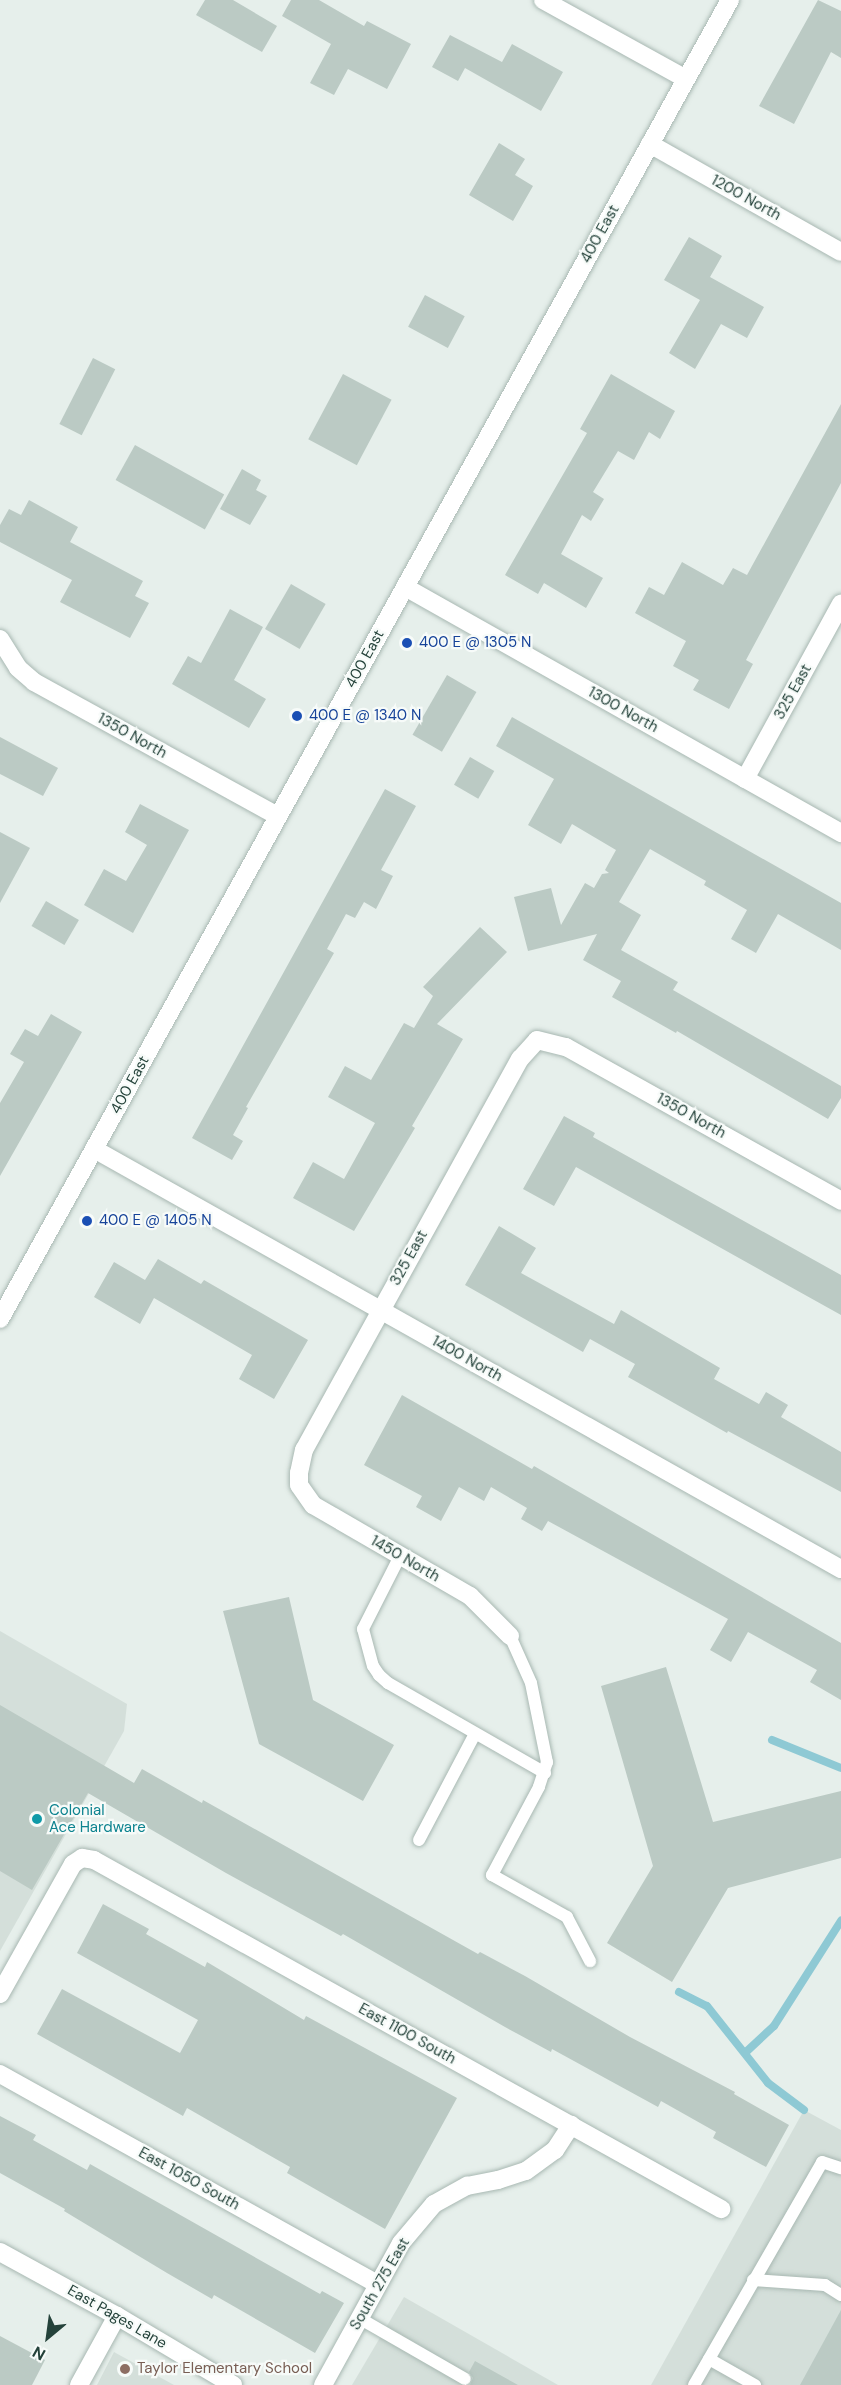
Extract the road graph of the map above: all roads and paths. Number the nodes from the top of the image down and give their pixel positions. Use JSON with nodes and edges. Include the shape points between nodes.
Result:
{"nodes":[{"id":1,"x":543,"y":0,"type":"edge"},
{"id":2,"x":730,"y":0,"type":"edge"},
{"id":3,"x":686,"y":79,"type":"junction"},
{"id":4,"x":650,"y":144,"type":"junction"},
{"id":5,"x":841,"y":252,"type":"edge"},
{"id":6,"x":405,"y":587,"type":"junction"},
{"id":7,"x":841,"y":604,"type":"edge"},
{"id":8,"x":0,"y":639,"type":"edge"},
{"id":9,"x":745,"y":779,"type":"junction"},
{"id":10,"x":278,"y":816,"type":"junction"},
{"id":11,"x":841,"y":833,"type":"edge"},
{"id":12,"x":537,"y":1041,"type":"joint"},
{"id":13,"x":94,"y":1149,"type":"junction"},
{"id":14,"x":841,"y":1201,"type":"edge"},
{"id":15,"x":380,"y":1311,"type":"junction"},
{"id":16,"x":0,"y":1319,"type":"edge"},
{"id":17,"x":299,"y":1485,"type":"joint"},
{"id":18,"x":400,"y":1556,"type":"junction"},
{"id":19,"x":841,"y":1569,"type":"edge"},
{"id":20,"x":510,"y":1636,"type":"joint"},
{"id":21,"x":475,"y":1734,"type":"junction"},
{"id":22,"x":545,"y":1773,"type":"junction"},
{"id":23,"x":419,"y":1840,"type":"dead end"},
{"id":24,"x":590,"y":1961,"type":"dead end"},
{"id":25,"x":0,"y":1994,"type":"edge"},
{"id":26,"x":0,"y":2074,"type":"edge"},
{"id":27,"x":571,"y":2125,"type":"junction"},
{"id":28,"x":841,"y":2168,"type":"edge"},
{"id":29,"x":721,"y":2209,"type":"dead end"},
{"id":30,"x":0,"y":2252,"type":"edge"},
{"id":31,"x":753,"y":2280,"type":"junction"},
{"id":32,"x":378,"y":2284,"type":"junction"},
{"id":33,"x":841,"y":2295,"type":"edge"},
{"id":34,"x":117,"y":2316,"type":"junction"},
{"id":35,"x":359,"y":2318,"type":"junction"},
{"id":36,"x":709,"y":2359,"type":"junction"},
{"id":37,"x":465,"y":2379,"type":"dead end"},
{"id":38,"x":79,"y":2385,"type":"edge"},
{"id":39,"x":233,"y":2385,"type":"edge"},
{"id":40,"x":323,"y":2385,"type":"edge"},
{"id":41,"x":694,"y":2385,"type":"edge"},
{"id":42,"x":755,"y":2385,"type":"edge"}],
"edges":[{"from":1,"to":3,"type":"street"},
{"from":2,"to":3,"type":"street","name":"400 East"},
{"from":3,"to":4,"type":"street","name":"400 East"},
{"from":4,"to":5,"type":"street","name":"1200 North"},
{"from":4,"to":6,"type":"street","name":"400 East"},
{"from":6,"to":9,"type":"street","name":"1300 North"},
{"from":6,"to":10,"type":"street","name":"400 East"},
{"from":7,"to":9,"type":"street","name":"325 East"},
{"from":8,"to":10,"type":"street","name":"1350 North","via":[[18,668],[34,682]]},
{"from":9,"to":11,"type":"street","name":"1300 North"},
{"from":10,"to":13,"type":"street","name":"400 East"},
{"from":12,"to":14,"type":"street","name":"1350 North","via":[[553,1042],[580,1054]]},
{"from":12,"to":15,"type":"street","name":"325 East","via":[[513,1070]]},
{"from":13,"to":15,"type":"street","name":"1400 North"},
{"from":13,"to":16,"type":"street","name":"400 East"},
{"from":15,"to":17,"type":"street","name":"325 East","via":[[304,1450]]},
{"from":15,"to":19,"type":"street","name":"1400 North"},
{"from":17,"to":18,"type":"street","name":"1450 North","via":[[322,1512]]},
{"from":18,"to":20,"type":"street","name":"1450 North","via":[[470,1596]]},
{"from":18,"to":21,"type":"lane","via":[[363,1629],[373,1666],[388,1683]]},
{"from":20,"to":22,"type":"lane","via":[[531,1683],[546,1753]]},
{"from":21,"to":22,"type":"lane"},
{"from":21,"to":23,"type":"lane"},
{"from":22,"to":24,"type":"lane","via":[[492,1875],[567,1917]]},
{"from":25,"to":27,"type":"street","name":"East 1100 South","via":[[73,1864],[82,1858],[94,1860]]},
{"from":26,"to":32,"type":"street","name":"East 1050 South"},
{"from":27,"to":29,"type":"street","name":"East 1100 South"},
{"from":27,"to":32,"type":"street","name":"South 275 East","via":[[555,2150],[526,2171],[467,2186],[434,2204],[401,2243]]},
{"from":28,"to":31,"type":"lane","via":[[822,2162]]},
{"from":30,"to":34,"type":"street","name":"East Pages Lane"},
{"from":31,"to":33,"type":"lane","via":[[825,2285]]},
{"from":31,"to":36,"type":"lane"},
{"from":32,"to":35,"type":"street","name":"South 275 East"},
{"from":34,"to":38,"type":"street"},
{"from":34,"to":39,"type":"street","name":"East Pages Lane"},
{"from":35,"to":37,"type":"lane"},
{"from":35,"to":40,"type":"street","name":"South 275 East"},
{"from":36,"to":41,"type":"lane"},
{"from":36,"to":42,"type":"lane"}]}
